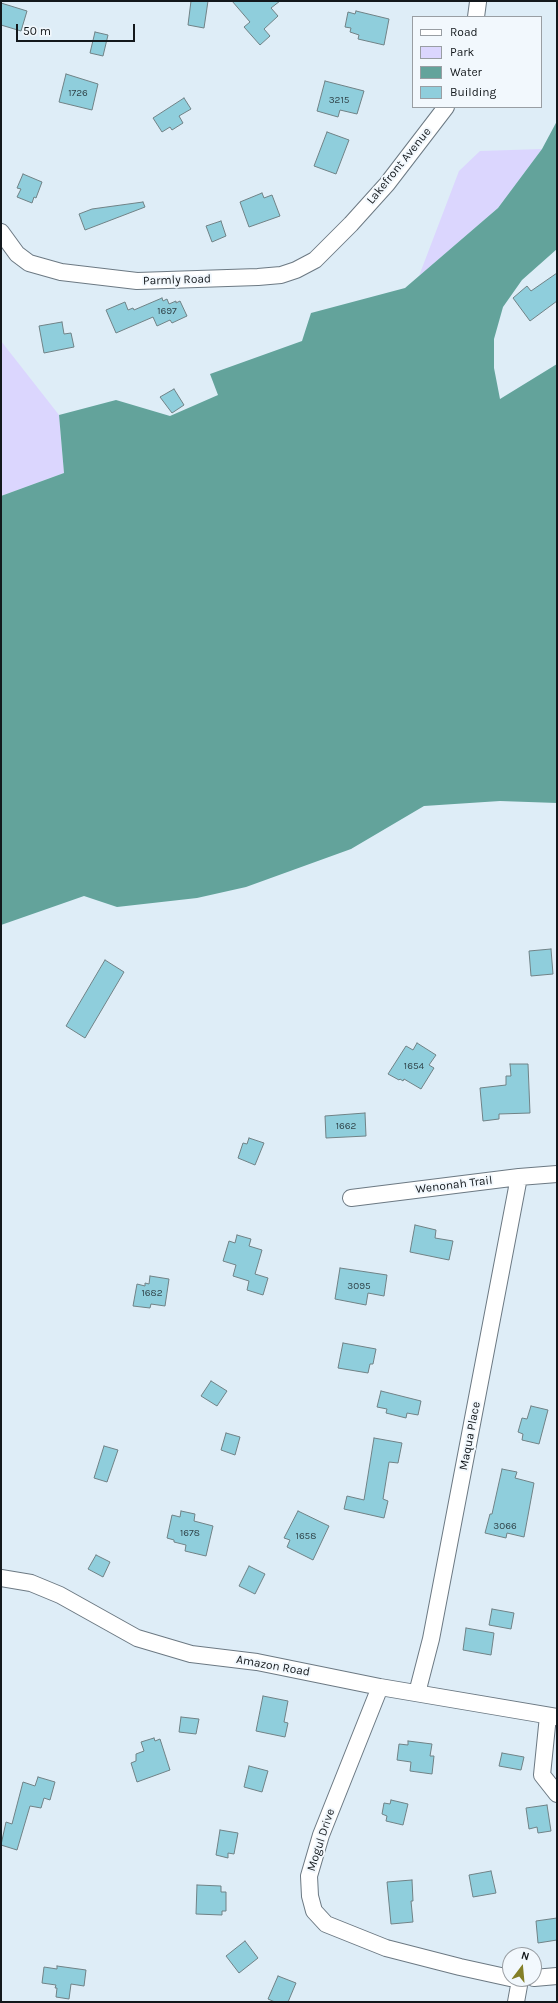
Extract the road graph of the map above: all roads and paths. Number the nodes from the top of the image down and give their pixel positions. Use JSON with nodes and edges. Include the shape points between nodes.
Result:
{"nodes":[{"id":1,"x":445,"y":108,"type":"edge"},
{"id":2,"x":351,"y":224,"type":"joint"},
{"id":3,"x":1,"y":232,"type":"edge"},
{"id":4,"x":557,"y":1174,"type":"edge"},
{"id":5,"x":519,"y":1177,"type":"junction"},
{"id":6,"x":351,"y":1198,"type":"dead end"},
{"id":7,"x":1,"y":1578,"type":"edge"},
{"id":8,"x":380,"y":1687,"type":"junction"},
{"id":9,"x":417,"y":1693,"type":"junction"},
{"id":10,"x":552,"y":1716,"type":"edge"},
{"id":11,"x":557,"y":1794,"type":"edge"},
{"id":12,"x":502,"y":1975,"type":"edge"},
{"id":13,"x":557,"y":1976,"type":"edge"},
{"id":14,"x":542,"y":1977,"type":"edge"},
{"id":15,"x":520,"y":1987,"type":"edge"},
{"id":16,"x":516,"y":2002,"type":"edge"}],
"edges":[{"from":1,"to":2,"type":"street","name":"Lakefront Avenue","via":[[387,184]]},
{"from":2,"to":3,"type":"street","name":"Parmly Road","via":[[315,260],[282,274],[137,281],[61,272],[29,263],[17,254]]},
{"from":4,"to":5,"type":"street","name":"Wenonah Trail"},
{"from":5,"to":6,"type":"street","name":"Wenonah Trail"},
{"from":5,"to":9,"type":"street","name":"Maqua Place","via":[[431,1639]]},
{"from":7,"to":8,"type":"street","name":"Amazon Road","via":[[31,1583],[60,1595],[137,1638],[191,1654],[257,1662]]},
{"from":8,"to":9,"type":"street","name":"Amazon Road"},
{"from":8,"to":12,"type":"street","name":"Mogul Drive","via":[[320,1834],[310,1876],[310,1896],[314,1911],[326,1924],[386,1948]]},
{"from":9,"to":10,"type":"street","name":"Amazon Road"},
{"from":10,"to":11,"type":"street","via":[[542,1775]]},
{"from":13,"to":14,"type":"street","name":"Mogul Drive"},
{"from":15,"to":16,"type":"street"}]}
